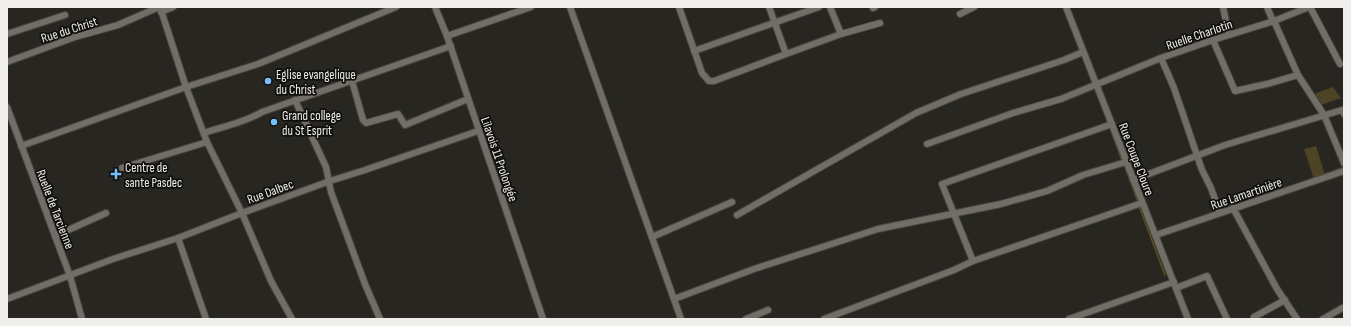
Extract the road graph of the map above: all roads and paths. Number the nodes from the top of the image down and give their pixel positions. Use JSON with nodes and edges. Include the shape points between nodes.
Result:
{"nodes":[{"id":1,"x":173,"y":7,"type":"edge"},
{"id":2,"x":396,"y":7,"type":"edge"},
{"id":3,"x":435,"y":7,"type":"edge"},
{"id":4,"x":530,"y":7,"type":"edge"},
{"id":5,"x":570,"y":7,"type":"edge"},
{"id":6,"x":680,"y":7,"type":"edge"},
{"id":7,"x":769,"y":7,"type":"edge"},
{"id":8,"x":819,"y":7,"type":"edge"},
{"id":9,"x":830,"y":7,"type":"edge"},
{"id":10,"x":974,"y":7,"type":"edge"},
{"id":11,"x":1066,"y":7,"type":"edge"},
{"id":12,"x":1223,"y":7,"type":"edge"},
{"id":13,"x":1267,"y":7,"type":"edge"},
{"id":14,"x":1310,"y":7,"type":"edge"},
{"id":15,"x":160,"y":9,"type":"edge"},
{"id":16,"x":960,"y":14,"type":"dead end"},
{"id":17,"x":65,"y":15,"type":"dead end"},
{"id":18,"x":1274,"y":21,"type":"junction"},
{"id":19,"x":774,"y":22,"type":"junction"},
{"id":20,"x":880,"y":22,"type":"dead end"},
{"id":21,"x":7,"y":34,"type":"edge"},
{"id":22,"x":841,"y":34,"type":"junction"},
{"id":23,"x":1229,"y":35,"type":"junction"},
{"id":24,"x":447,"y":36,"type":"junction"},
{"id":25,"x":1212,"y":40,"type":"junction"},
{"id":26,"x":451,"y":46,"type":"junction"},
{"id":27,"x":694,"y":51,"type":"junction"},
{"id":28,"x":1083,"y":52,"type":"junction"},
{"id":29,"x":786,"y":54,"type":"junction"},
{"id":30,"x":1161,"y":58,"type":"junction"},
{"id":31,"x":7,"y":62,"type":"edge"},
{"id":32,"x":1340,"y":64,"type":"dead end"},
{"id":33,"x":1298,"y":75,"type":"junction"},
{"id":34,"x":352,"y":81,"type":"junction"},
{"id":35,"x":1097,"y":84,"type":"junction"},
{"id":36,"x":186,"y":87,"type":"junction"},
{"id":37,"x":468,"y":99,"type":"junction"},
{"id":38,"x":295,"y":100,"type":"junction"},
{"id":39,"x":7,"y":107,"type":"edge"},
{"id":40,"x":1344,"y":114,"type":"edge"},
{"id":41,"x":1324,"y":115,"type":"junction"},
{"id":42,"x":1112,"y":124,"type":"junction"},
{"id":43,"x":478,"y":131,"type":"junction"},
{"id":44,"x":204,"y":134,"type":"junction"},
{"id":45,"x":207,"y":142,"type":"junction"},
{"id":46,"x":927,"y":144,"type":"dead end"},
{"id":47,"x":21,"y":146,"type":"junction"},
{"id":48,"x":1198,"y":155,"type":"junction"},
{"id":49,"x":1126,"y":162,"type":"junction"},
{"id":50,"x":1344,"y":163,"type":"edge"},
{"id":51,"x":122,"y":168,"type":"dead end"},
{"id":52,"x":1344,"y":171,"type":"edge"},
{"id":53,"x":1133,"y":180,"type":"junction"},
{"id":54,"x":330,"y":181,"type":"junction"},
{"id":55,"x":732,"y":202,"type":"dead end"},
{"id":56,"x":1142,"y":203,"type":"junction"},
{"id":57,"x":1233,"y":208,"type":"junction"},
{"id":58,"x":242,"y":212,"type":"junction"},
{"id":59,"x":106,"y":213,"type":"dead end"},
{"id":60,"x":955,"y":213,"type":"junction"},
{"id":61,"x":1220,"y":213,"type":"junction"},
{"id":62,"x":736,"y":215,"type":"dead end"},
{"id":63,"x":1156,"y":235,"type":"junction"},
{"id":64,"x":55,"y":236,"type":"junction"},
{"id":65,"x":652,"y":237,"type":"junction"},
{"id":66,"x":178,"y":238,"type":"junction"},
{"id":67,"x":974,"y":260,"type":"junction"},
{"id":68,"x":70,"y":276,"type":"junction"},
{"id":69,"x":1174,"y":282,"type":"junction"},
{"id":70,"x":1176,"y":288,"type":"junction"},
{"id":71,"x":7,"y":299,"type":"edge"},
{"id":72,"x":674,"y":299,"type":"junction"},
{"id":73,"x":1285,"y":300,"type":"junction"},
{"id":74,"x":1344,"y":307,"type":"edge"},
{"id":75,"x":768,"y":310,"type":"dead end"},
{"id":76,"x":1254,"y":317,"type":"dead end"},
{"id":77,"x":82,"y":319,"type":"edge"},
{"id":78,"x":206,"y":319,"type":"edge"},
{"id":79,"x":292,"y":319,"type":"edge"},
{"id":80,"x":380,"y":319,"type":"edge"},
{"id":81,"x":543,"y":319,"type":"edge"},
{"id":82,"x":681,"y":319,"type":"edge"},
{"id":83,"x":746,"y":319,"type":"edge"},
{"id":84,"x":824,"y":319,"type":"edge"},
{"id":85,"x":1069,"y":319,"type":"edge"},
{"id":86,"x":1188,"y":319,"type":"edge"},
{"id":87,"x":1227,"y":319,"type":"edge"},
{"id":88,"x":1297,"y":319,"type":"edge"},
{"id":89,"x":1323,"y":319,"type":"edge"}],
"edges":[{"from":1,"to":15,"type":"street","name":"Rue du Christ"},
{"from":2,"to":36,"type":"street","via":[[258,64]]},
{"from":3,"to":24,"type":"street","name":"Lilavois 11 Prolongée"},
{"from":4,"to":24,"type":"street"},
{"from":5,"to":65,"type":"street"},
{"from":6,"to":27,"type":"street"},
{"from":7,"to":19,"type":"street"},
{"from":8,"to":19,"type":"street"},
{"from":9,"to":22,"type":"street"},
{"from":10,"to":16,"type":"street"},
{"from":11,"to":28,"type":"street","name":"Rue Coupe Cloure"},
{"from":12,"to":23,"type":"street"},
{"from":13,"to":18,"type":"street"},
{"from":14,"to":18,"type":"street","name":"Ruelle Charlotin"},
{"from":14,"to":32,"type":"street"},
{"from":15,"to":31,"type":"street","name":"Rue du Christ"},
{"from":15,"to":36,"type":"street"},
{"from":17,"to":21,"type":"street"},
{"from":18,"to":23,"type":"street","name":"Ruelle Charlotin"},
{"from":18,"to":33,"type":"street"},
{"from":19,"to":27,"type":"street"},
{"from":19,"to":29,"type":"street"},
{"from":20,"to":22,"type":"street"},
{"from":22,"to":29,"type":"street"},
{"from":23,"to":25,"type":"street","name":"Ruelle Charlotin"},
{"from":24,"to":26,"type":"street","name":"Lilavois 11 Prolongée"},
{"from":25,"to":30,"type":"street","name":"Ruelle Charlotin"},
{"from":25,"to":33,"type":"street","via":[[1235,91]]},
{"from":26,"to":34,"type":"street"},
{"from":26,"to":37,"type":"street","name":"Lilavois 11 Prolongée"},
{"from":27,"to":29,"type":"street","via":[[702,73],[709,81]]},
{"from":28,"to":35,"type":"street","name":"Rue Coupe Cloure"},
{"from":28,"to":62,"type":"street","via":[[961,94],[916,113]]},
{"from":30,"to":35,"type":"street","name":"Ruelle Charlotin"},
{"from":30,"to":48,"type":"street"},
{"from":33,"to":41,"type":"street"},
{"from":34,"to":37,"type":"street","via":[[366,123],[398,114],[405,125]]},
{"from":34,"to":38,"type":"street"},
{"from":35,"to":42,"type":"street","name":"Rue Coupe Cloure"},
{"from":35,"to":46,"type":"street","name":"Ruelle Charlotin","via":[[1061,99],[1013,113]]},
{"from":36,"to":44,"type":"street"},
{"from":36,"to":47,"type":"street"},
{"from":37,"to":43,"type":"street","name":"Lilavois 11 Prolongée"},
{"from":38,"to":44,"type":"street","via":[[239,124],[228,125]]},
{"from":38,"to":54,"type":"street"},
{"from":39,"to":47,"type":"street","name":"Ruelle de Tarcienne"},
{"from":40,"to":41,"type":"street","via":[[1342,110]]},
{"from":41,"to":48,"type":"street"},
{"from":41,"to":50,"type":"street"},
{"from":42,"to":49,"type":"street","name":"Rue Coupe Cloure"},
{"from":42,"to":60,"type":"street","via":[[942,184]]},
{"from":43,"to":54,"type":"street","name":"Rue Dalbec"},
{"from":43,"to":81,"type":"street","name":"Lilavois 11 Prolongée"},
{"from":44,"to":45,"type":"street"},
{"from":45,"to":51,"type":"street"},
{"from":45,"to":58,"type":"street"},
{"from":47,"to":64,"type":"street","name":"Ruelle de Tarcienne"},
{"from":48,"to":53,"type":"street"},
{"from":48,"to":61,"type":"street"},
{"from":49,"to":53,"type":"street","name":"Rue Coupe Cloure"},
{"from":49,"to":60,"type":"street","via":[[1083,175],[1034,195]]},
{"from":52,"to":57,"type":"street","name":"Rue Lamartinière"},
{"from":53,"to":56,"type":"street","name":"Rue Coupe Cloure"},
{"from":54,"to":58,"type":"street","name":"Rue Dalbec"},
{"from":54,"to":80,"type":"street","via":[[331,192],[364,284]]},
{"from":55,"to":65,"type":"street"},
{"from":56,"to":63,"type":"street","name":"Rue Coupe Cloure"},
{"from":56,"to":67,"type":"street"},
{"from":57,"to":61,"type":"street","name":"Rue Lamartinière"},
{"from":57,"to":73,"type":"street"},
{"from":58,"to":66,"type":"street","name":"Rue Dalbec"},
{"from":58,"to":79,"type":"street","via":[[271,282]]},
{"from":59,"to":64,"type":"street"},
{"from":60,"to":67,"type":"street"},
{"from":60,"to":72,"type":"street","via":[[878,229]]},
{"from":61,"to":63,"type":"street","name":"Rue Lamartinière"},
{"from":63,"to":69,"type":"street","name":"Rue Coupe Cloure"},
{"from":64,"to":68,"type":"street","name":"Ruelle de Tarcienne"},
{"from":65,"to":72,"type":"street"},
{"from":66,"to":68,"type":"street","name":"Rue Dalbec"},
{"from":66,"to":78,"type":"street"},
{"from":67,"to":84,"type":"street"},
{"from":68,"to":71,"type":"street","name":"Rue Dalbec"},
{"from":68,"to":77,"type":"street","name":"Ruelle de Tarcienne"},
{"from":69,"to":70,"type":"street","name":"Rue Coupe Cloure"},
{"from":69,"to":85,"type":"street"},
{"from":70,"to":86,"type":"street","name":"Rue Coupe Cloure"},
{"from":70,"to":87,"type":"street","via":[[1207,276]]},
{"from":72,"to":82,"type":"street"},
{"from":73,"to":76,"type":"street"},
{"from":73,"to":88,"type":"street"},
{"from":74,"to":89,"type":"street"},
{"from":75,"to":83,"type":"street"}]}
